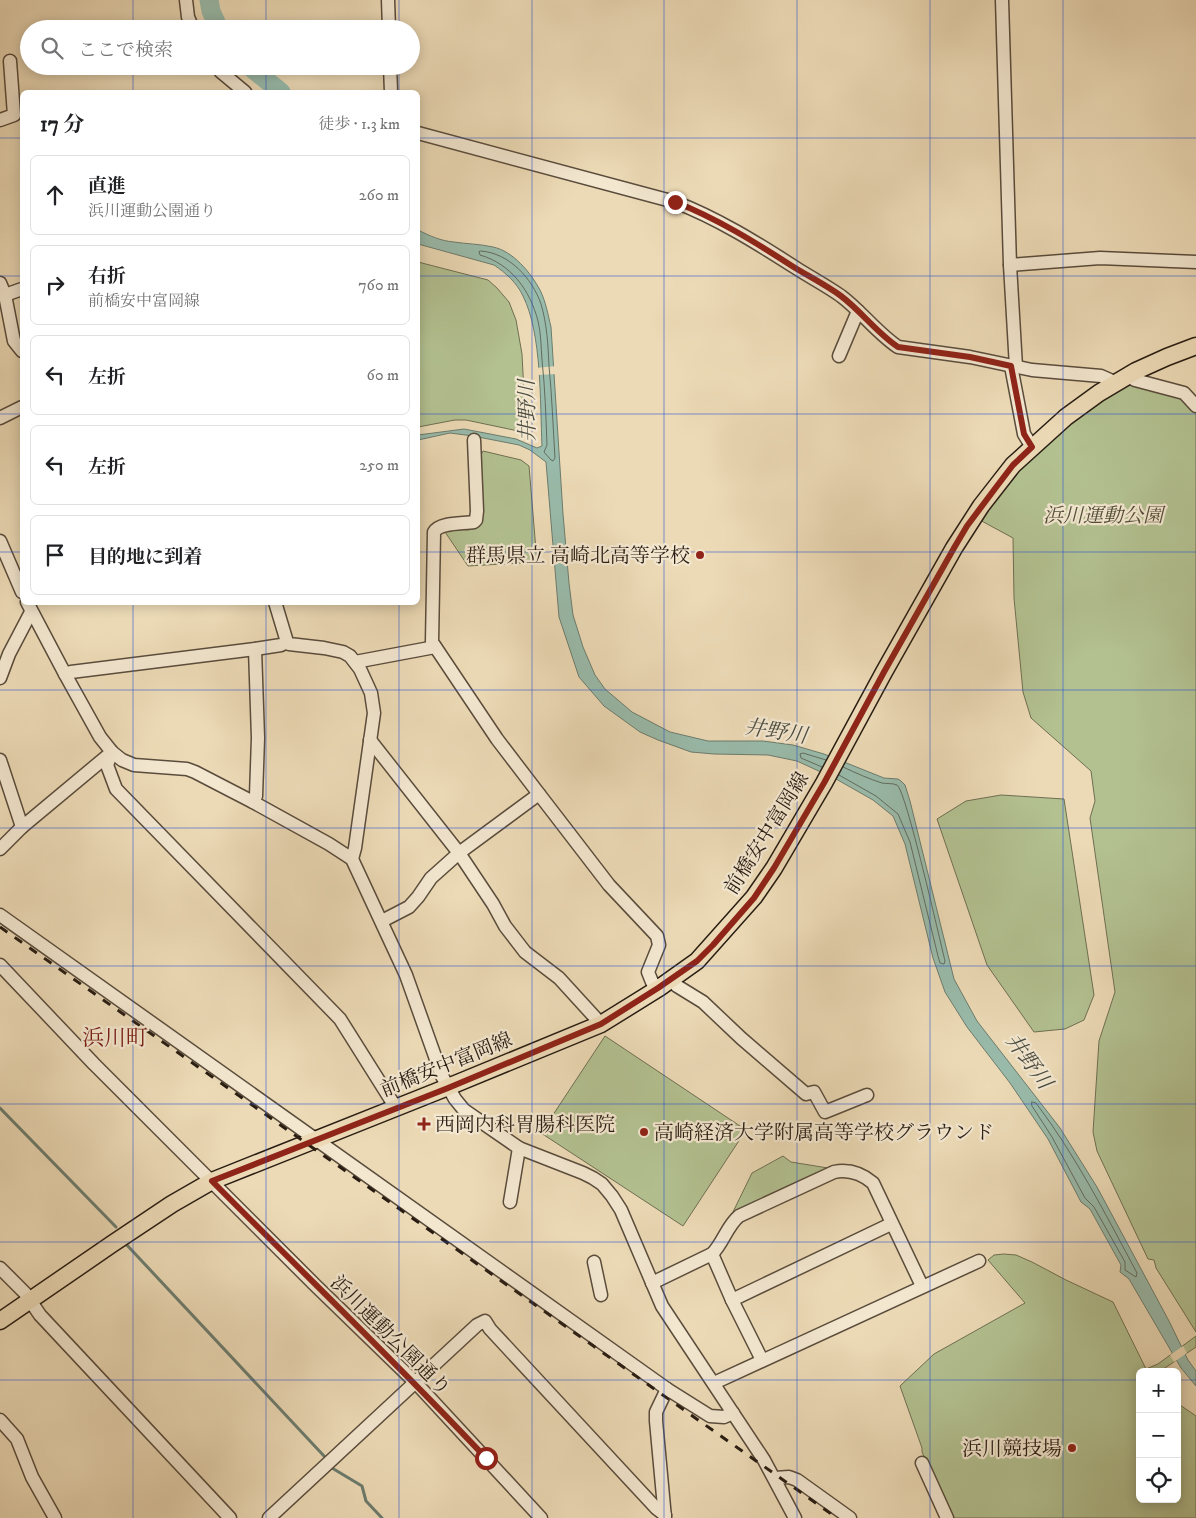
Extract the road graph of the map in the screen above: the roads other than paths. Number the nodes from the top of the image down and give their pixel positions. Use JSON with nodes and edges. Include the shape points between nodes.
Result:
{"nodes":[{"id":1,"x":186,"y":0,"type":"edge"},
{"id":2,"x":388,"y":0,"type":"edge"},
{"id":3,"x":1002,"y":0,"type":"edge"},
{"id":4,"x":189,"y":20,"type":"edge"},
{"id":5,"x":389,"y":20,"type":"edge"},
{"id":6,"x":10,"y":61,"type":"dead end"},
{"id":7,"x":225,"y":75,"type":"edge"},
{"id":8,"x":390,"y":75,"type":"edge"},
{"id":9,"x":243,"y":90,"type":"edge"},
{"id":10,"x":391,"y":90,"type":"edge"},
{"id":11,"x":0,"y":120,"type":"edge"},
{"id":12,"x":420,"y":134,"type":"edge"},
{"id":13,"x":1196,"y":262,"type":"edge"},
{"id":14,"x":1010,"y":265,"type":"junction"},
{"id":15,"x":1,"y":287,"type":"edge"},
{"id":16,"x":20,"y":289,"type":"edge"},
{"id":17,"x":858,"y":311,"type":"junction"},
{"id":18,"x":1196,"y":346,"type":"edge"},
{"id":19,"x":20,"y":349,"type":"edge"},
{"id":20,"x":839,"y":356,"type":"dead end"},
{"id":21,"x":1013,"y":367,"type":"junction"},
{"id":22,"x":1121,"y":380,"type":"junction"},
{"id":23,"x":1190,"y":392,"type":"edge"},
{"id":24,"x":1196,"y":406,"type":"edge"},
{"id":25,"x":20,"y":409,"type":"edge"},
{"id":26,"x":0,"y":418,"type":"edge"},
{"id":27,"x":479,"y":440,"type":"dead end"},
{"id":28,"x":1032,"y":447,"type":"junction"},
{"id":29,"x":0,"y":541,"type":"edge"},
{"id":30,"x":20,"y":587,"type":"edge"},
{"id":31,"x":277,"y":605,"type":"edge"},
{"id":32,"x":29,"y":607,"type":"edge"},
{"id":33,"x":287,"y":642,"type":"junction"},
{"id":34,"x":435,"y":647,"type":"junction"},
{"id":35,"x":254,"y":649,"type":"junction"},
{"id":36,"x":355,"y":662,"type":"junction"},
{"id":37,"x":64,"y":674,"type":"junction"},
{"id":38,"x":0,"y":678,"type":"edge"},
{"id":39,"x":370,"y":740,"type":"junction"},
{"id":40,"x":112,"y":752,"type":"junction"},
{"id":41,"x":0,"y":760,"type":"edge"},
{"id":42,"x":539,"y":794,"type":"junction"},
{"id":43,"x":253,"y":802,"type":"junction"},
{"id":44,"x":22,"y":827,"type":"junction"},
{"id":45,"x":0,"y":849,"type":"edge"},
{"id":46,"x":459,"y":853,"type":"junction"},
{"id":47,"x":352,"y":859,"type":"junction"},
{"id":48,"x":0,"y":915,"type":"edge"},
{"id":49,"x":382,"y":921,"type":"junction"},
{"id":50,"x":0,"y":964,"type":"edge"},
{"id":51,"x":665,"y":984,"type":"junction"},
{"id":52,"x":601,"y":1024,"type":"junction"},
{"id":53,"x":448,"y":1088,"type":"junction"},
{"id":54,"x":867,"y":1095,"type":"dead end"},
{"id":55,"x":396,"y":1108,"type":"junction"},
{"id":56,"x":316,"y":1140,"type":"junction"},
{"id":57,"x":519,"y":1148,"type":"junction"},
{"id":58,"x":212,"y":1181,"type":"junction"},
{"id":59,"x":510,"y":1202,"type":"dead end"},
{"id":60,"x":891,"y":1224,"type":"junction"},
{"id":61,"x":712,"y":1254,"type":"junction"},
{"id":62,"x":979,"y":1261,"type":"dead end"},
{"id":63,"x":594,"y":1262,"type":"dead end"},
{"id":64,"x":0,"y":1268,"type":"edge"},
{"id":65,"x":652,"y":1283,"type":"junction"},
{"id":66,"x":922,"y":1286,"type":"junction"},
{"id":67,"x":601,"y":1295,"type":"dead end"},
{"id":68,"x":732,"y":1300,"type":"junction"},
{"id":69,"x":29,"y":1301,"type":"junction"},
{"id":70,"x":0,"y":1321,"type":"edge"},
{"id":71,"x":762,"y":1360,"type":"junction"},
{"id":72,"x":416,"y":1383,"type":"junction"},
{"id":73,"x":714,"y":1383,"type":"junction"},
{"id":74,"x":666,"y":1389,"type":"junction"},
{"id":75,"x":733,"y":1413,"type":"junction"},
{"id":76,"x":0,"y":1420,"type":"edge"},
{"id":77,"x":922,"y":1463,"type":"dead end"},
{"id":78,"x":775,"y":1478,"type":"junction"},
{"id":79,"x":665,"y":1517,"type":"edge"},
{"id":80,"x":55,"y":1518,"type":"edge"},
{"id":81,"x":230,"y":1518,"type":"edge"},
{"id":82,"x":270,"y":1518,"type":"edge"},
{"id":83,"x":541,"y":1518,"type":"edge"},
{"id":84,"x":795,"y":1518,"type":"edge"},
{"id":85,"x":850,"y":1518,"type":"edge"},
{"id":86,"x":947,"y":1518,"type":"edge"}],
"edges":[{"from":1,"to":4,"type":"street"},
{"from":2,"to":5,"type":"street"},
{"from":3,"to":14,"type":"street"},
{"from":6,"to":11,"type":"street","via":[[14,116]]},
{"from":7,"to":9,"type":"street"},
{"from":8,"to":10,"type":"street"},
{"from":12,"to":17,"type":"street","via":[[691,208],[761,246]]},
{"from":13,"to":14,"type":"street","via":[[1100,258]]},
{"from":14,"to":21,"type":"street"},
{"from":15,"to":16,"type":"street"},
{"from":15,"to":19,"type":"street","via":[[14,342]]},
{"from":17,"to":20,"type":"street"},
{"from":17,"to":21,"type":"street","via":[[898,347]]},
{"from":18,"to":22,"type":"main road","name":"前橋安中富岡線"},
{"from":21,"to":22,"type":"street"},
{"from":21,"to":28,"type":"street","via":[[1024,434]]},
{"from":22,"to":23,"type":"street"},
{"from":22,"to":28,"type":"main road","name":"前橋安中富岡線","via":[[1066,417]]},
{"from":23,"to":24,"type":"street"},
{"from":25,"to":26,"type":"street"},
{"from":27,"to":34,"type":"street","via":[[476,520],[438,527],[434,532],[431,637]]},
{"from":28,"to":51,"type":"main road","name":"前橋安中富岡線","via":[[1013,465],[967,526],[787,848],[754,898],[702,956]]},
{"from":29,"to":30,"type":"street"},
{"from":31,"to":33,"type":"street"},
{"from":32,"to":37,"type":"street"},
{"from":32,"to":38,"type":"street"},
{"from":33,"to":35,"type":"street"},
{"from":33,"to":36,"type":"street","via":[[343,652]]},
{"from":34,"to":36,"type":"street"},
{"from":34,"to":42,"type":"street","via":[[497,739]]},
{"from":35,"to":37,"type":"street"},
{"from":35,"to":43,"type":"street","via":[[258,738],[256,796]]},
{"from":36,"to":39,"type":"street","via":[[373,702]]},
{"from":37,"to":40,"type":"street"},
{"from":39,"to":46,"type":"street"},
{"from":39,"to":47,"type":"street"},
{"from":40,"to":43,"type":"street","via":[[134,765],[187,769]]},
{"from":40,"to":44,"type":"street"},
{"from":40,"to":55,"type":"street","via":[[107,765],[116,789],[340,1019]]},
{"from":41,"to":44,"type":"street"},
{"from":42,"to":46,"type":"street"},
{"from":42,"to":51,"type":"street","via":[[609,885],[657,936],[659,946],[648,972],[652,982]]},
{"from":43,"to":47,"type":"street"},
{"from":44,"to":45,"type":"street"},
{"from":46,"to":49,"type":"street","via":[[430,878],[409,907]]},
{"from":46,"to":52,"type":"street","via":[[525,952],[558,978]]},
{"from":47,"to":49,"type":"street"},
{"from":48,"to":56,"type":"street"},
{"from":49,"to":53,"type":"street"},
{"from":50,"to":58,"type":"street","name":"浜川運動公園通り","via":[[94,1064]]},
{"from":51,"to":52,"type":"main road","name":"前橋安中富岡線"},
{"from":51,"to":54,"type":"street","via":[[677,986],[703,1002],[806,1094],[814,1092],[824,1112]]},
{"from":52,"to":53,"type":"main road","name":"前橋安中富岡線"},
{"from":53,"to":55,"type":"main road","name":"前橋安中富岡線"},
{"from":53,"to":57,"type":"street","via":[[464,1110]]},
{"from":55,"to":56,"type":"main road","name":"前橋安中富岡線"},
{"from":56,"to":58,"type":"main road","name":"前橋安中富岡線"},
{"from":56,"to":74,"type":"street"},
{"from":57,"to":59,"type":"street"},
{"from":57,"to":65,"type":"street","via":[[583,1173],[602,1184],[621,1210]]},
{"from":58,"to":69,"type":"main road","name":"前橋安中富岡線","via":[[134,1229]]},
{"from":58,"to":72,"type":"street","name":"浜川運動公園通り"},
{"from":60,"to":61,"type":"street","via":[[873,1183],[859,1174],[839,1171],[739,1216]]},
{"from":60,"to":66,"type":"street"},
{"from":60,"to":68,"type":"street"},
{"from":61,"to":65,"type":"street"},
{"from":61,"to":68,"type":"street"},
{"from":62,"to":66,"type":"street"},
{"from":63,"to":67,"type":"street"},
{"from":64,"to":69,"type":"street"},
{"from":65,"to":73,"type":"street","via":[[662,1306]]},
{"from":66,"to":71,"type":"street"},
{"from":68,"to":71,"type":"street"},
{"from":69,"to":70,"type":"main road","name":"前橋安中富岡線"},
{"from":69,"to":81,"type":"street"},
{"from":71,"to":73,"type":"street"},
{"from":72,"to":79,"type":"street","via":[[485,1321]]},
{"from":72,"to":82,"type":"street"},
{"from":72,"to":83,"type":"street","name":"浜川運動公園通り"},
{"from":73,"to":75,"type":"street"},
{"from":74,"to":75,"type":"street","via":[[710,1416],[724,1417]]},
{"from":74,"to":79,"type":"street","via":[[656,1412]]},
{"from":75,"to":78,"type":"street"},
{"from":76,"to":80,"type":"street","via":[[17,1439],[32,1477]]},
{"from":77,"to":86,"type":"street"},
{"from":78,"to":84,"type":"street"},
{"from":78,"to":85,"type":"street","via":[[797,1480]]}]}
